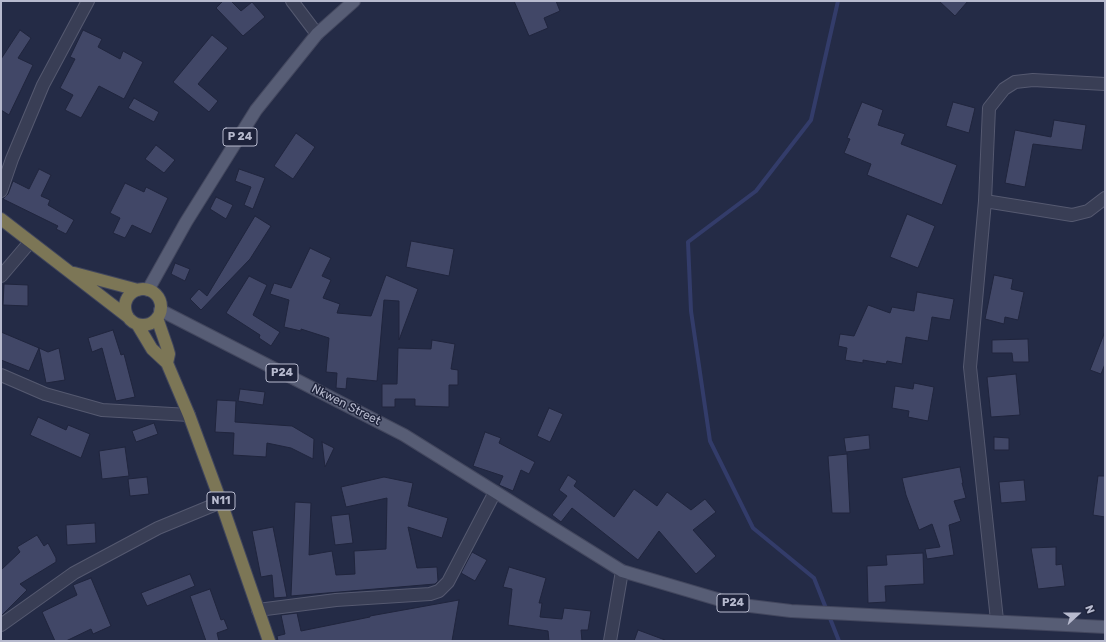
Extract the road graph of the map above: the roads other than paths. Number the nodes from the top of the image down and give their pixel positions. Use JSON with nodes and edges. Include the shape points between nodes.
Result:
{"nodes":[{"id":1,"x":88,"y":1,"type":"edge"},
{"id":2,"x":292,"y":1,"type":"edge"},
{"id":3,"x":354,"y":1,"type":"edge"},
{"id":4,"x":317,"y":34,"type":"junction"},
{"id":5,"x":1105,"y":84,"type":"edge"},
{"id":6,"x":1,"y":192,"type":"edge"},
{"id":7,"x":1105,"y":198,"type":"edge"},
{"id":8,"x":985,"y":201,"type":"junction"},
{"id":9,"x":1,"y":219,"type":"edge"},
{"id":10,"x":30,"y":242,"type":"junction"},
{"id":11,"x":67,"y":271,"type":"junction"},
{"id":12,"x":1,"y":276,"type":"edge"},
{"id":13,"x":143,"y":290,"type":"junction"},
{"id":14,"x":158,"y":314,"type":"junction"},
{"id":15,"x":132,"y":321,"type":"junction"},
{"id":16,"x":167,"y":363,"type":"junction"},
{"id":17,"x":1,"y":375,"type":"edge"},
{"id":18,"x":189,"y":415,"type":"junction"},
{"id":19,"x":495,"y":492,"type":"junction"},
{"id":20,"x":221,"y":502,"type":"junction"},
{"id":21,"x":622,"y":571,"type":"junction"},
{"id":22,"x":258,"y":610,"type":"junction"},
{"id":23,"x":997,"y":620,"type":"junction"},
{"id":24,"x":1,"y":625,"type":"edge"},
{"id":25,"x":1105,"y":627,"type":"edge"},
{"id":26,"x":269,"y":641,"type":"edge"},
{"id":27,"x":610,"y":641,"type":"edge"}],
"edges":[{"from":1,"to":6,"type":"street","via":[[43,85]]},
{"from":2,"to":4,"type":"street"},
{"from":3,"to":4,"type":"main road","number":"P 24"},
{"from":4,"to":13,"type":"main road","number":"P 24","via":[[256,110]]},
{"from":5,"to":8,"type":"street","via":[[1033,80],[1015,82],[1004,89],[988,108]]},
{"from":7,"to":8,"type":"street","via":[[1088,211],[1072,215]]},
{"from":8,"to":23,"type":"street","via":[[970,367]]},
{"from":9,"to":10,"type":"highway"},
{"from":10,"to":11,"type":"highway"},
{"from":10,"to":12,"type":"street"},
{"from":11,"to":13,"type":"highway"},
{"from":11,"to":15,"type":"highway"},
{"from":13,"to":14,"type":"highway","via":[[159,300]]},
{"from":13,"to":15,"type":"highway","via":[[129,295],[125,301],[125,311]]},
{"from":14,"to":15,"type":"highway","via":[[151,323]]},
{"from":14,"to":16,"type":"highway","number":"N11","via":[[169,354]]},
{"from":14,"to":19,"type":"main road","name":"Nkwen Street","number":"P24","via":[[404,435]]},
{"from":15,"to":16,"type":"highway","number":"N11","via":[[152,349]]},
{"from":16,"to":18,"type":"highway","number":"N11"},
{"from":17,"to":18,"type":"street","via":[[45,394],[102,410]]},
{"from":18,"to":20,"type":"highway","number":"N11"},
{"from":19,"to":21,"type":"main road","number":"P24"},
{"from":19,"to":22,"type":"street","via":[[448,582],[440,591]]},
{"from":20,"to":22,"type":"highway","number":"N11"},
{"from":20,"to":24,"type":"street","via":[[158,528],[74,573]]},
{"from":21,"to":23,"type":"main road","number":"P24","via":[[734,604],[791,611]]},
{"from":21,"to":27,"type":"street"},
{"from":22,"to":26,"type":"highway","number":"N11"},
{"from":23,"to":25,"type":"main road","number":"P24"}]}
